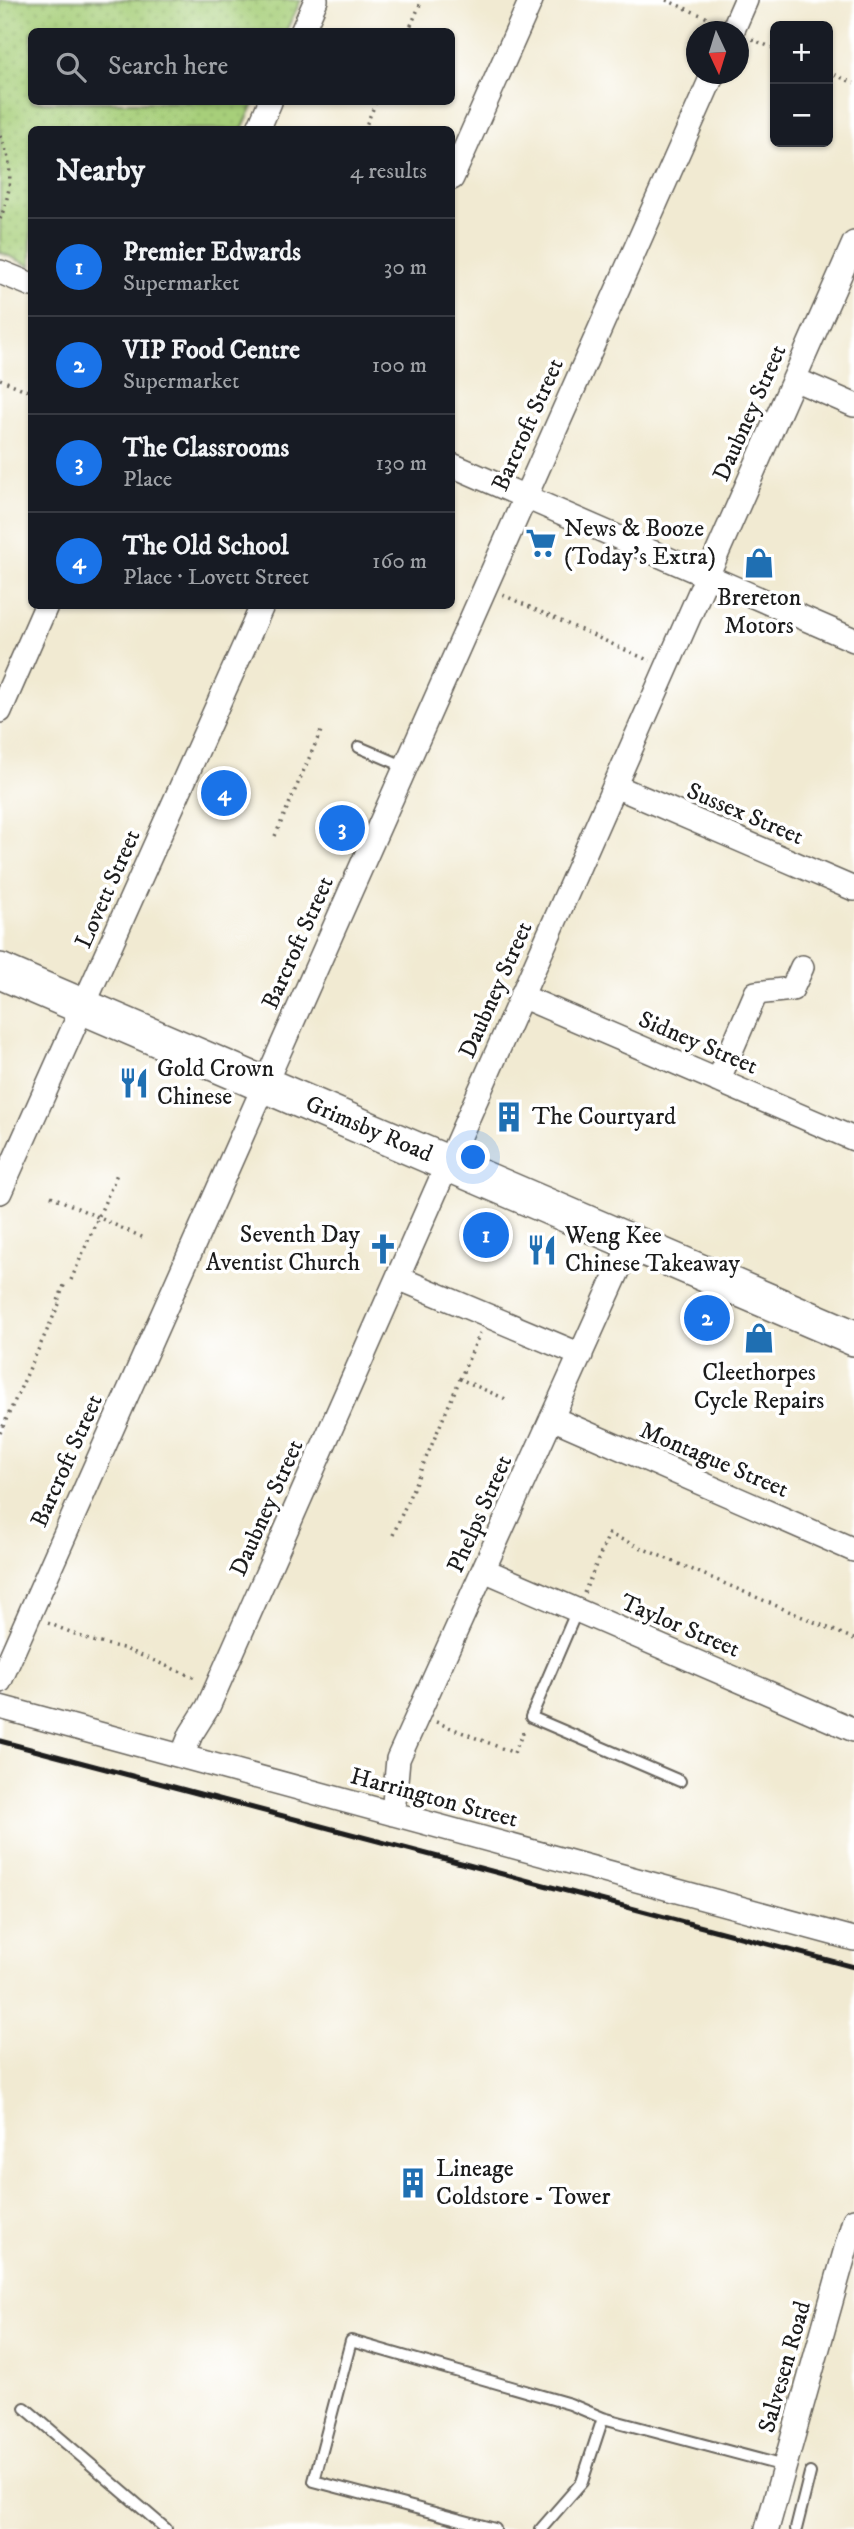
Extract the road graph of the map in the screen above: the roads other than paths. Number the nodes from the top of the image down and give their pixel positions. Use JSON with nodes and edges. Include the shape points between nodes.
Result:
{"nodes":[{"id":1,"x":316,"y":0,"type":"edge"},
{"id":2,"x":531,"y":0,"type":"edge"},
{"id":3,"x":746,"y":0,"type":"edge"},
{"id":4,"x":741,"y":21,"type":"edge"},
{"id":5,"x":304,"y":28,"type":"edge"},
{"id":6,"x":709,"y":84,"type":"edge"},
{"id":7,"x":269,"y":105,"type":"edge"},
{"id":8,"x":260,"y":126,"type":"edge"},
{"id":9,"x":455,"y":171,"type":"edge"},
{"id":10,"x":854,"y":243,"type":"edge"},
{"id":11,"x":0,"y":272,"type":"edge"},
{"id":12,"x":28,"y":283,"type":"edge"},
{"id":13,"x":794,"y":379,"type":"junction"},
{"id":14,"x":854,"y":405,"type":"edge"},
{"id":15,"x":455,"y":466,"type":"edge"},
{"id":16,"x":525,"y":497,"type":"junction"},
{"id":17,"x":707,"y":575,"type":"junction"},
{"id":18,"x":46,"y":609,"type":"edge"},
{"id":19,"x":261,"y":609,"type":"edge"},
{"id":20,"x":854,"y":640,"type":"edge"},
{"id":21,"x":0,"y":711,"type":"edge"},
{"id":22,"x":359,"y":747,"type":"dead end"},
{"id":23,"x":406,"y":767,"type":"junction"},
{"id":24,"x":615,"y":786,"type":"junction"},
{"id":25,"x":854,"y":889,"type":"edge"},
{"id":26,"x":802,"y":967,"type":"dead end"},
{"id":27,"x":0,"y":971,"type":"edge"},
{"id":28,"x":521,"y":996,"type":"junction"},
{"id":29,"x":85,"y":1006,"type":"junction"},
{"id":30,"x":718,"y":1081,"type":"junction"},
{"id":31,"x":263,"y":1083,"type":"junction"},
{"id":32,"x":854,"y":1139,"type":"edge"},
{"id":33,"x":449,"y":1163,"type":"junction"},
{"id":34,"x":0,"y":1192,"type":"edge"},
{"id":35,"x":632,"y":1240,"type":"junction"},
{"id":36,"x":398,"y":1278,"type":"junction"},
{"id":37,"x":854,"y":1338,"type":"edge"},
{"id":38,"x":581,"y":1355,"type":"junction"},
{"id":39,"x":552,"y":1418,"type":"junction"},
{"id":40,"x":854,"y":1550,"type":"edge"},
{"id":41,"x":484,"y":1570,"type":"junction"},
{"id":42,"x":577,"y":1610,"type":"junction"},
{"id":43,"x":0,"y":1681,"type":"edge"},
{"id":44,"x":0,"y":1707,"type":"edge"},
{"id":45,"x":854,"y":1730,"type":"edge"},
{"id":46,"x":183,"y":1756,"type":"junction"},
{"id":47,"x":680,"y":1781,"type":"dead end"},
{"id":48,"x":393,"y":1814,"type":"junction"},
{"id":49,"x":854,"y":1938,"type":"edge"},
{"id":50,"x":854,"y":2220,"type":"edge"},
{"id":51,"x":25,"y":2408,"type":"dead end"},
{"id":52,"x":603,"y":2418,"type":"junction"},
{"id":53,"x":784,"y":2466,"type":"junction"},
{"id":54,"x":810,"y":2473,"type":"dead end"},
{"id":55,"x":166,"y":2529,"type":"edge"},
{"id":56,"x":495,"y":2529,"type":"edge"},
{"id":57,"x":541,"y":2529,"type":"edge"},
{"id":58,"x":767,"y":2529,"type":"edge"},
{"id":59,"x":796,"y":2529,"type":"edge"}],
"edges":[{"from":1,"to":5,"type":"street"},
{"from":2,"to":9,"type":"street"},
{"from":3,"to":4,"type":"street"},
{"from":6,"to":16,"type":"street","name":"Barcroft Street"},
{"from":7,"to":8,"type":"street"},
{"from":10,"to":13,"type":"street","name":"Daubney Street"},
{"from":11,"to":12,"type":"street"},
{"from":13,"to":14,"type":"street"},
{"from":13,"to":17,"type":"street","name":"Daubney Street"},
{"from":15,"to":16,"type":"street"},
{"from":16,"to":17,"type":"street"},
{"from":16,"to":23,"type":"street","name":"Barcroft Street"},
{"from":17,"to":20,"type":"street"},
{"from":17,"to":24,"type":"street","name":"Daubney Street"},
{"from":18,"to":21,"type":"street"},
{"from":19,"to":29,"type":"street","name":"Lovett Street"},
{"from":22,"to":23,"type":"lane"},
{"from":23,"to":31,"type":"street","name":"Barcroft Street"},
{"from":24,"to":25,"type":"street","name":"Sussex Street"},
{"from":24,"to":28,"type":"street","name":"Daubney Street"},
{"from":26,"to":30,"type":"street","via":[[792,989],[756,993]]},
{"from":27,"to":29,"type":"main road","name":"Grimsby Road"},
{"from":28,"to":30,"type":"street","name":"Sidney Street"},
{"from":28,"to":33,"type":"street","name":"Daubney Street"},
{"from":29,"to":31,"type":"main road","name":"Grimsby Road"},
{"from":29,"to":34,"type":"street","name":"Lovett Street"},
{"from":30,"to":32,"type":"street","name":"Sidney Street"},
{"from":31,"to":33,"type":"main road","name":"Grimsby Road"},
{"from":31,"to":43,"type":"street","name":"Barcroft Street"},
{"from":33,"to":35,"type":"main road","name":"Grimsby Road"},
{"from":33,"to":36,"type":"street","name":"Daubney Street"},
{"from":35,"to":37,"type":"main road","name":"Grimsby Road"},
{"from":35,"to":38,"type":"street","name":"Phelps Street"},
{"from":36,"to":38,"type":"street"},
{"from":36,"to":46,"type":"street","name":"Daubney Street"},
{"from":38,"to":39,"type":"street","name":"Phelps Street"},
{"from":39,"to":40,"type":"street","name":"Montague Street"},
{"from":39,"to":41,"type":"street","name":"Phelps Street"},
{"from":41,"to":42,"type":"street","name":"Taylor Street"},
{"from":41,"to":48,"type":"street","name":"Phelps Street","via":[[398,1759]]},
{"from":42,"to":45,"type":"street","name":"Taylor Street"},
{"from":42,"to":47,"type":"lane","via":[[531,1717]]},
{"from":44,"to":46,"type":"street","name":"Harrington Street"},
{"from":46,"to":48,"type":"street","name":"Harrington Street"},
{"from":48,"to":49,"type":"street","name":"Harrington Street"},
{"from":50,"to":53,"type":"street","name":"Salvesen Road"},
{"from":51,"to":55,"type":"lane"},
{"from":52,"to":53,"type":"lane"},
{"from":52,"to":56,"type":"lane","via":[[570,2404],[351,2341],[314,2481]]},
{"from":52,"to":57,"type":"lane","via":[[582,2482]]},
{"from":53,"to":58,"type":"street","name":"Salvesen Road"},
{"from":54,"to":59,"type":"lane"}]}
